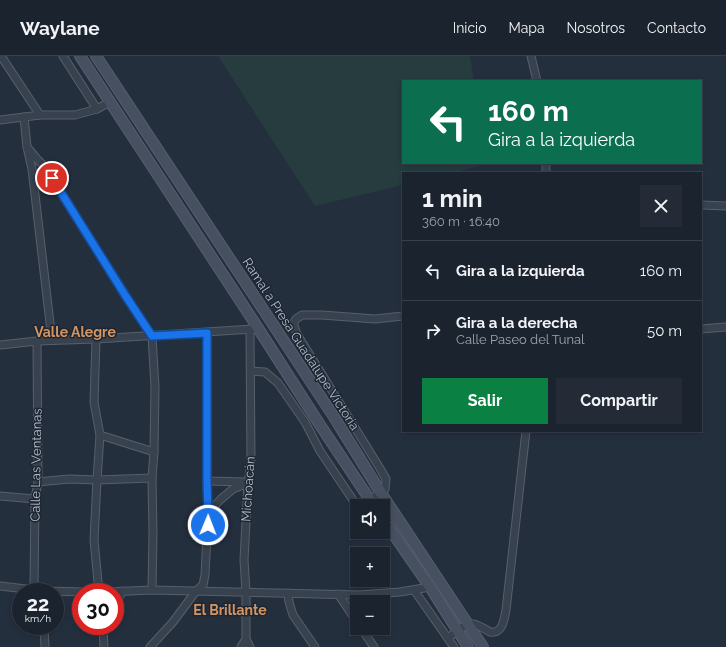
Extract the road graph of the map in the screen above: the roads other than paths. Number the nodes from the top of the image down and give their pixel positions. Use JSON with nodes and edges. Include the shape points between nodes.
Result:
{"nodes":[{"id":1,"x":1,"y":56,"type":"edge"},
{"id":2,"x":63,"y":56,"type":"edge"},
{"id":3,"x":80,"y":56,"type":"edge"},
{"id":4,"x":96,"y":56,"type":"edge"},
{"id":5,"x":531,"y":56,"type":"edge"},
{"id":6,"x":537,"y":80,"type":"edge"},
{"id":7,"x":110,"y":102,"type":"junction"},
{"id":8,"x":97,"y":108,"type":"junction"},
{"id":9,"x":40,"y":115,"type":"junction"},
{"id":10,"x":24,"y":117,"type":"junction"},
{"id":11,"x":0,"y":120,"type":"edge"},
{"id":12,"x":27,"y":147,"type":"junction"},
{"id":13,"x":702,"y":205,"type":"edge"},
{"id":14,"x":726,"y":206,"type":"edge"},
{"id":15,"x":402,"y":316,"type":"edge"},
{"id":16,"x":726,"y":327,"type":"edge"},
{"id":17,"x":254,"y":329,"type":"junction"},
{"id":18,"x":702,"y":329,"type":"edge"},
{"id":19,"x":207,"y":333,"type":"junction"},
{"id":20,"x":152,"y":336,"type":"junction"},
{"id":21,"x":96,"y":339,"type":"junction"},
{"id":22,"x":37,"y":340,"type":"junction"},
{"id":23,"x":52,"y":340,"type":"junction"},
{"id":24,"x":0,"y":344,"type":"edge"},
{"id":25,"x":251,"y":371,"type":"junction"},
{"id":26,"x":526,"y":432,"type":"edge"},
{"id":27,"x":100,"y":435,"type":"junction"},
{"id":28,"x":154,"y":452,"type":"junction"},
{"id":29,"x":152,"y":478,"type":"junction"},
{"id":30,"x":97,"y":480,"type":"junction"},
{"id":31,"x":207,"y":481,"type":"junction"},
{"id":32,"x":38,"y":482,"type":"junction"},
{"id":33,"x":248,"y":483,"type":"junction"},
{"id":34,"x":381,"y":493,"type":"junction"},
{"id":35,"x":0,"y":496,"type":"edge"},
{"id":36,"x":35,"y":499,"type":"junction"},
{"id":37,"x":353,"y":499,"type":"edge"},
{"id":38,"x":369,"y":499,"type":"edge"},
{"id":39,"x":376,"y":499,"type":"edge"},
{"id":40,"x":208,"y":513,"type":"junction"},
{"id":41,"x":390,"y":529,"type":"edge"},
{"id":42,"x":34,"y":583,"type":"edge"},
{"id":43,"x":98,"y":583,"type":"edge"},
{"id":44,"x":0,"y":586,"type":"edge"},
{"id":45,"x":12,"y":587,"type":"edge"},
{"id":46,"x":430,"y":587,"type":"junction"},
{"id":47,"x":152,"y":590,"type":"junction"},
{"id":48,"x":414,"y":590,"type":"junction"},
{"id":49,"x":196,"y":591,"type":"junction"},
{"id":50,"x":124,"y":592,"type":"edge"},
{"id":51,"x":246,"y":592,"type":"junction"},
{"id":52,"x":288,"y":593,"type":"junction"},
{"id":53,"x":338,"y":594,"type":"junction"},
{"id":54,"x":350,"y":612,"type":"edge"},
{"id":55,"x":468,"y":624,"type":"junction"},
{"id":56,"x":458,"y":631,"type":"junction"},
{"id":57,"x":44,"y":635,"type":"edge"},
{"id":58,"x":105,"y":635,"type":"edge"},
{"id":59,"x":366,"y":635,"type":"edge"},
{"id":60,"x":448,"y":638,"type":"junction"},
{"id":61,"x":246,"y":639,"type":"junction"},
{"id":62,"x":45,"y":647,"type":"edge"},
{"id":63,"x":104,"y":647,"type":"edge"},
{"id":64,"x":150,"y":647,"type":"edge"},
{"id":65,"x":241,"y":647,"type":"edge"},
{"id":66,"x":250,"y":647,"type":"edge"},
{"id":67,"x":315,"y":647,"type":"edge"},
{"id":68,"x":374,"y":647,"type":"edge"},
{"id":69,"x":454,"y":647,"type":"edge"},
{"id":70,"x":468,"y":647,"type":"edge"},
{"id":71,"x":483,"y":647,"type":"edge"}],
"edges":[{"from":1,"to":9,"type":"street"},
{"from":2,"to":8,"type":"street"},
{"from":3,"to":7,"type":"main road"},
{"from":4,"to":34,"type":"main road","name":"Ramal a Presa Guadalupe Victoria","via":[[334,417]]},
{"from":5,"to":6,"type":"street"},
{"from":7,"to":8,"type":"street"},
{"from":7,"to":17,"type":"main road"},
{"from":8,"to":9,"type":"street","via":[[75,114]]},
{"from":9,"to":10,"type":"street"},
{"from":10,"to":11,"type":"street"},
{"from":10,"to":12,"type":"street"},
{"from":12,"to":20,"type":"street","via":[[44,166]]},
{"from":12,"to":23,"type":"street","via":[[32,169]]},
{"from":13,"to":14,"type":"street"},
{"from":15,"to":34,"type":"street","via":[[375,319],[302,315],[294,322],[297,334],[386,479],[385,488]]},
{"from":16,"to":18,"type":"street"},
{"from":17,"to":19,"type":"street"},
{"from":17,"to":25,"type":"street","name":"Michoacán"},
{"from":17,"to":38,"type":"main road"},
{"from":19,"to":20,"type":"street"},
{"from":19,"to":31,"type":"street"},
{"from":20,"to":21,"type":"street"},
{"from":20,"to":28,"type":"street","via":[[155,387]]},
{"from":21,"to":23,"type":"street"},
{"from":21,"to":27,"type":"street","via":[[94,402]]},
{"from":22,"to":23,"type":"street"},
{"from":22,"to":24,"type":"street"},
{"from":22,"to":32,"type":"street","name":"Calle Las Ventanas"},
{"from":25,"to":33,"type":"street","name":"Michoacán","via":[[251,463]]},
{"from":25,"to":37,"type":"street","via":[[265,372],[278,383]]},
{"from":26,"to":55,"type":"street","via":[[504,621],[502,627],[494,632]]},
{"from":27,"to":28,"type":"street"},
{"from":27,"to":30,"type":"street"},
{"from":28,"to":29,"type":"street"},
{"from":29,"to":30,"type":"street"},
{"from":29,"to":47,"type":"street"},
{"from":30,"to":32,"type":"street","via":[[69,478]]},
{"from":30,"to":43,"type":"street","via":[[94,540]]},
{"from":31,"to":33,"type":"street"},
{"from":31,"to":40,"type":"street"},
{"from":32,"to":36,"type":"street","name":"Calle Las Ventanas"},
{"from":33,"to":40,"type":"street","via":[[232,489]]},
{"from":33,"to":51,"type":"street","name":"Michoacán","via":[[244,560]]},
{"from":34,"to":39,"type":"street"},
{"from":34,"to":55,"type":"main road","name":"Ramal a Presa Guadalupe Victoria"},
{"from":35,"to":36,"type":"street"},
{"from":36,"to":42,"type":"street","name":"Calle Las Ventanas"},
{"from":40,"to":49,"type":"street","via":[[205,575],[203,585]]},
{"from":41,"to":46,"type":"main road"},
{"from":44,"to":45,"type":"street"},
{"from":46,"to":48,"type":"street"},
{"from":46,"to":56,"type":"main road"},
{"from":47,"to":49,"type":"street"},
{"from":47,"to":50,"type":"street"},
{"from":48,"to":53,"type":"street","via":[[378,594]]},
{"from":48,"to":60,"type":"street"},
{"from":49,"to":51,"type":"street"},
{"from":49,"to":64,"type":"street"},
{"from":51,"to":52,"type":"street"},
{"from":51,"to":61,"type":"street","name":"Michoacán"},
{"from":52,"to":53,"type":"street"},
{"from":52,"to":67,"type":"street","via":[[293,615]]},
{"from":53,"to":54,"type":"street"},
{"from":55,"to":56,"type":"street"},
{"from":55,"to":71,"type":"main road","name":"Ramal a Presa Guadalupe Victoria"},
{"from":56,"to":60,"type":"street"},
{"from":56,"to":70,"type":"main road"},
{"from":57,"to":62,"type":"street"},
{"from":58,"to":63,"type":"street"},
{"from":59,"to":68,"type":"street"},
{"from":60,"to":69,"type":"street"},
{"from":61,"to":65,"type":"street"},
{"from":61,"to":66,"type":"street"}]}
